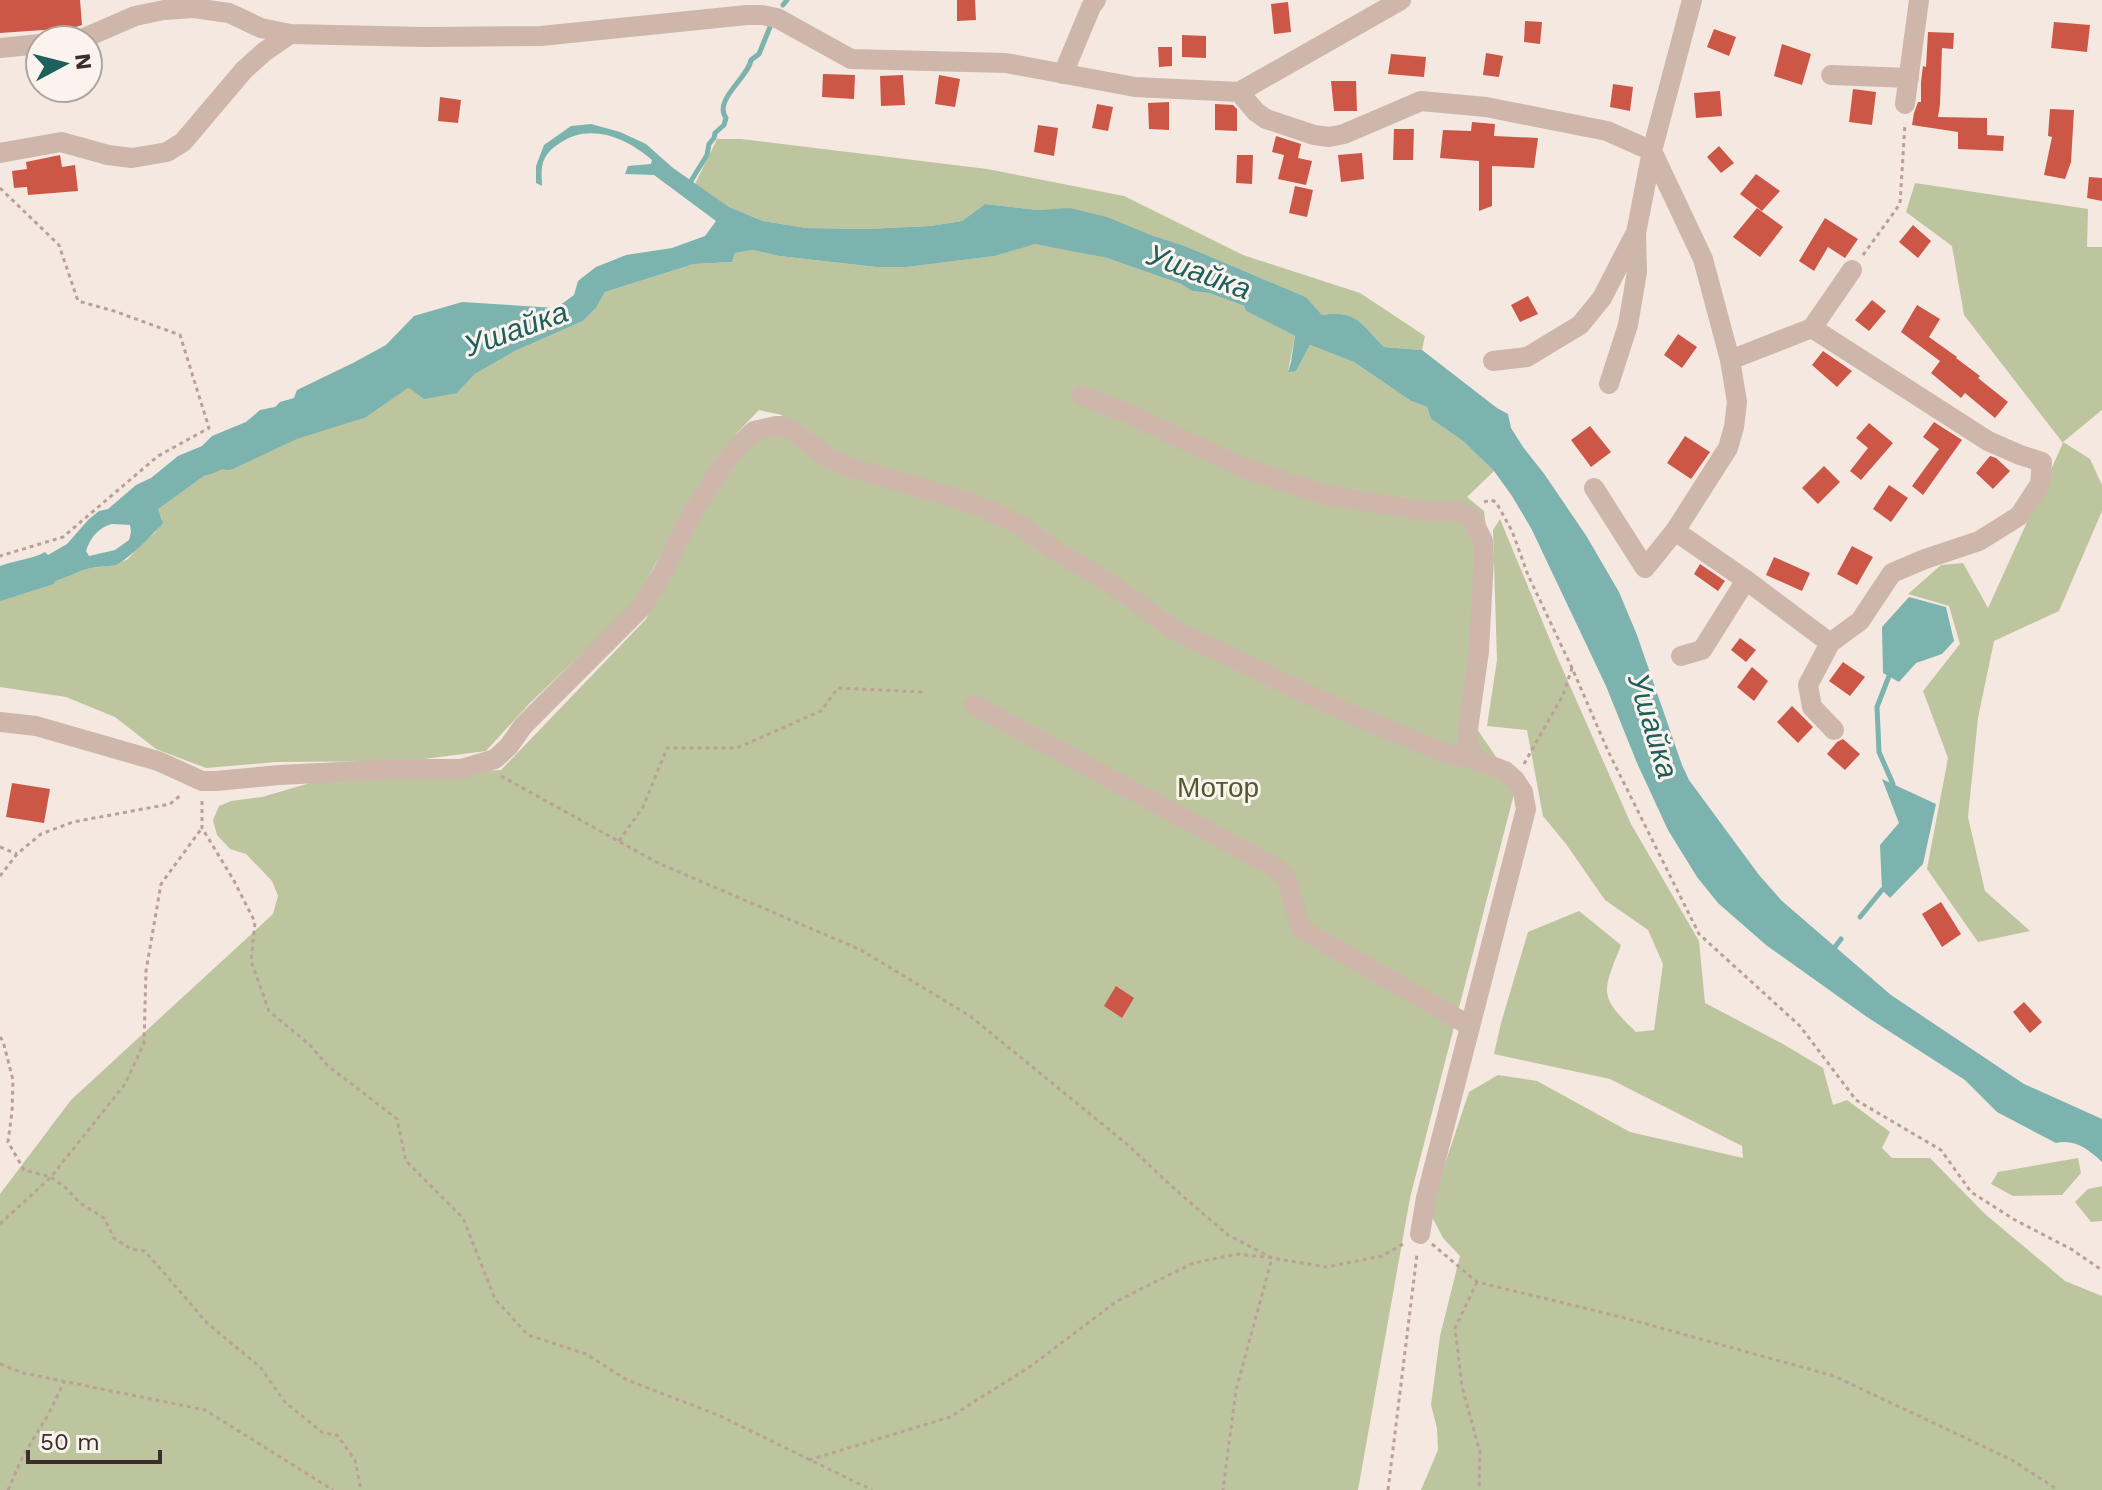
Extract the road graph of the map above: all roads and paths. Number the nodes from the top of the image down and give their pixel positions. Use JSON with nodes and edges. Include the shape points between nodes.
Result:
{"nodes":[{"id":1,"x":1096,"y":0,"type":"edge"},
{"id":2,"x":1401,"y":0,"type":"edge"},
{"id":3,"x":1692,"y":0,"type":"edge"},
{"id":4,"x":1919,"y":0,"type":"edge"},
{"id":5,"x":104,"y":29,"type":"edge"},
{"id":6,"x":290,"y":34,"type":"junction"},
{"id":7,"x":24,"y":46,"type":"edge"},
{"id":8,"x":0,"y":48,"type":"edge"},
{"id":9,"x":1063,"y":74,"type":"junction"},
{"id":10,"x":1831,"y":75,"type":"dead end"},
{"id":11,"x":1909,"y":78,"type":"junction"},
{"id":12,"x":1239,"y":92,"type":"junction"},
{"id":13,"x":1905,"y":104,"type":"joint"},
{"id":14,"x":1652,"y":151,"type":"junction"},
{"id":15,"x":0,"y":153,"type":"edge"},
{"id":16,"x":0,"y":188,"type":"edge"},
{"id":17,"x":1636,"y":233,"type":"junction"},
{"id":18,"x":1852,"y":270,"type":"joint"},
{"id":19,"x":1812,"y":328,"type":"junction"},
{"id":20,"x":1730,"y":360,"type":"junction"},
{"id":21,"x":1493,"y":361,"type":"dead end"},
{"id":22,"x":1609,"y":384,"type":"dead end"},
{"id":23,"x":1082,"y":396,"type":"dead end"},
{"id":24,"x":1594,"y":488,"type":"dead end"},
{"id":25,"x":1471,"y":517,"type":"junction"},
{"id":26,"x":1675,"y":531,"type":"junction"},
{"id":27,"x":0,"y":556,"type":"edge"},
{"id":28,"x":1746,"y":580,"type":"junction"},
{"id":29,"x":1830,"y":643,"type":"junction"},
{"id":30,"x":1681,"y":656,"type":"dead end"},
{"id":31,"x":1572,"y":668,"type":"junction"},
{"id":32,"x":923,"y":692,"type":"dead end"},
{"id":33,"x":974,"y":705,"type":"dead end"},
{"id":34,"x":0,"y":722,"type":"edge"},
{"id":35,"x":1834,"y":730,"type":"dead end"},
{"id":36,"x":1476,"y":760,"type":"junction"},
{"id":37,"x":479,"y":765,"type":"junction"},
{"id":38,"x":196,"y":779,"type":"junction"},
{"id":39,"x":1515,"y":780,"type":"junction"},
{"id":40,"x":202,"y":828,"type":"junction"},
{"id":41,"x":619,"y":841,"type":"junction"},
{"id":42,"x":0,"y":847,"type":"edge"},
{"id":43,"x":17,"y":854,"type":"junction"},
{"id":44,"x":0,"y":876,"type":"edge"},
{"id":45,"x":1470,"y":1026,"type":"junction"},
{"id":46,"x":0,"y":1037,"type":"edge"},
{"id":47,"x":51,"y":1177,"type":"junction"},
{"id":48,"x":0,"y":1224,"type":"edge"},
{"id":49,"x":1420,"y":1234,"type":"junction"},
{"id":50,"x":1272,"y":1258,"type":"junction"},
{"id":51,"x":2102,"y":1270,"type":"edge"},
{"id":52,"x":1477,"y":1282,"type":"junction"},
{"id":53,"x":0,"y":1364,"type":"edge"},
{"id":54,"x":64,"y":1382,"type":"junction"},
{"id":55,"x":809,"y":1460,"type":"junction"},
{"id":56,"x":8,"y":1490,"type":"edge"},
{"id":57,"x":333,"y":1490,"type":"edge"},
{"id":58,"x":361,"y":1490,"type":"edge"},
{"id":59,"x":872,"y":1490,"type":"edge"},
{"id":60,"x":1223,"y":1490,"type":"edge"},
{"id":61,"x":1388,"y":1490,"type":"edge"},
{"id":62,"x":1479,"y":1490,"type":"edge"},
{"id":63,"x":2058,"y":1490,"type":"edge"}],
"edges":[{"from":1,"to":9,"type":"street"},
{"from":2,"to":12,"type":"street"},
{"from":3,"to":14,"type":"street"},
{"from":4,"to":11,"type":"street"},
{"from":5,"to":6,"type":"street","via":[[135,16],[194,8],[229,13]]},
{"from":6,"to":9,"type":"street","via":[[541,36],[762,15],[851,59],[1006,63]]},
{"from":6,"to":15,"type":"street","via":[[244,70],[183,142],[167,152],[132,158],[61,142]]},
{"from":7,"to":8,"type":"street"},
{"from":9,"to":12,"type":"street","via":[[1135,87]]},
{"from":10,"to":11,"type":"street"},
{"from":11,"to":13,"type":"street"},
{"from":12,"to":14,"type":"street","via":[[1266,119],[1314,135],[1344,134],[1421,101],[1486,107],[1607,131]]},
{"from":13,"to":18,"type":"path","via":[[1900,204]]},
{"from":14,"to":17,"type":"street"},
{"from":14,"to":20,"type":"street","via":[[1703,259]]},
{"from":16,"to":27,"type":"path","via":[[59,245],[78,301],[180,335],[209,428],[158,456],[63,537]]},
{"from":17,"to":21,"type":"street","via":[[1602,298],[1580,325],[1527,357]]},
{"from":17,"to":22,"type":"street","via":[[1637,272],[1628,325]]},
{"from":18,"to":19,"type":"street"},
{"from":19,"to":20,"type":"street"},
{"from":19,"to":29,"type":"street","via":[[1988,441],[2042,462],[2040,484],[2019,516],[1979,541],[1892,573],[1860,621]]},
{"from":20,"to":26,"type":"street","via":[[1737,402],[1728,448]]},
{"from":23,"to":25,"type":"street","via":[[1244,468],[1325,495],[1423,511],[1459,511]]},
{"from":24,"to":26,"type":"street","via":[[1645,568]]},
{"from":25,"to":31,"type":"path","via":[[1484,501],[1496,502]]},
{"from":25,"to":36,"type":"street","via":[[1483,541],[1484,558],[1467,736]]},
{"from":26,"to":28,"type":"street"},
{"from":28,"to":29,"type":"street"},
{"from":28,"to":30,"type":"street","via":[[1702,650]]},
{"from":29,"to":35,"type":"street","via":[[1808,685],[1812,707]]},
{"from":31,"to":39,"type":"path","via":[[1563,695]]},
{"from":31,"to":51,"type":"path","via":[[1699,934],[1800,1026],[1856,1100],[1941,1150],[1971,1192]]},
{"from":32,"to":41,"type":"path","via":[[838,688],[821,711],[737,748],[667,748],[643,807]]},
{"from":33,"to":45,"type":"street","via":[[1276,868],[1287,879],[1301,929]]},
{"from":34,"to":38,"type":"street","via":[[36,726],[158,761]]},
{"from":36,"to":37,"type":"street","via":[[1350,714],[1176,631],[1018,524],[972,503],[845,466],[776,426],[754,431],[721,468],[641,608],[495,759]]},
{"from":36,"to":39,"type":"street"},
{"from":37,"to":38,"type":"street"},
{"from":37,"to":41,"type":"path"},
{"from":38,"to":40,"type":"path"},
{"from":38,"to":43,"type":"path","via":[[170,804],[73,822],[41,834]]},
{"from":39,"to":45,"type":"street","via":[[1526,809]]},
{"from":40,"to":47,"type":"path","via":[[161,884],[146,971],[144,1043],[125,1084]]},
{"from":40,"to":55,"type":"path","via":[[255,922],[251,961],[269,1011],[397,1119],[406,1161],[463,1218],[495,1299],[528,1335],[586,1354],[627,1380],[718,1415]]},
{"from":41,"to":50,"type":"path","via":[[658,863],[861,950],[970,1016],[1228,1235]]},
{"from":42,"to":43,"type":"path"},
{"from":43,"to":44,"type":"path"},
{"from":45,"to":49,"type":"street"},
{"from":46,"to":47,"type":"path","via":[[13,1080],[8,1142],[24,1170]]},
{"from":47,"to":48,"type":"path"},
{"from":47,"to":58,"type":"path","via":[[104,1218],[114,1238],[145,1251],[208,1324],[260,1367],[285,1402],[323,1433],[337,1435],[355,1460]]},
{"from":49,"to":50,"type":"path","via":[[1382,1256],[1327,1267]]},
{"from":49,"to":52,"type":"path"},
{"from":49,"to":61,"type":"path"},
{"from":50,"to":55,"type":"path","via":[[1238,1254],[1193,1263],[1117,1301],[1031,1366],[950,1417]]},
{"from":50,"to":60,"type":"path","via":[[1236,1390]]},
{"from":52,"to":62,"type":"path","via":[[1455,1328],[1462,1387],[1480,1452]]},
{"from":52,"to":63,"type":"path","via":[[1834,1376],[2012,1460]]},
{"from":53,"to":54,"type":"path"},
{"from":54,"to":56,"type":"path"},
{"from":54,"to":57,"type":"path","via":[[205,1410]]},
{"from":55,"to":59,"type":"path"}]}
